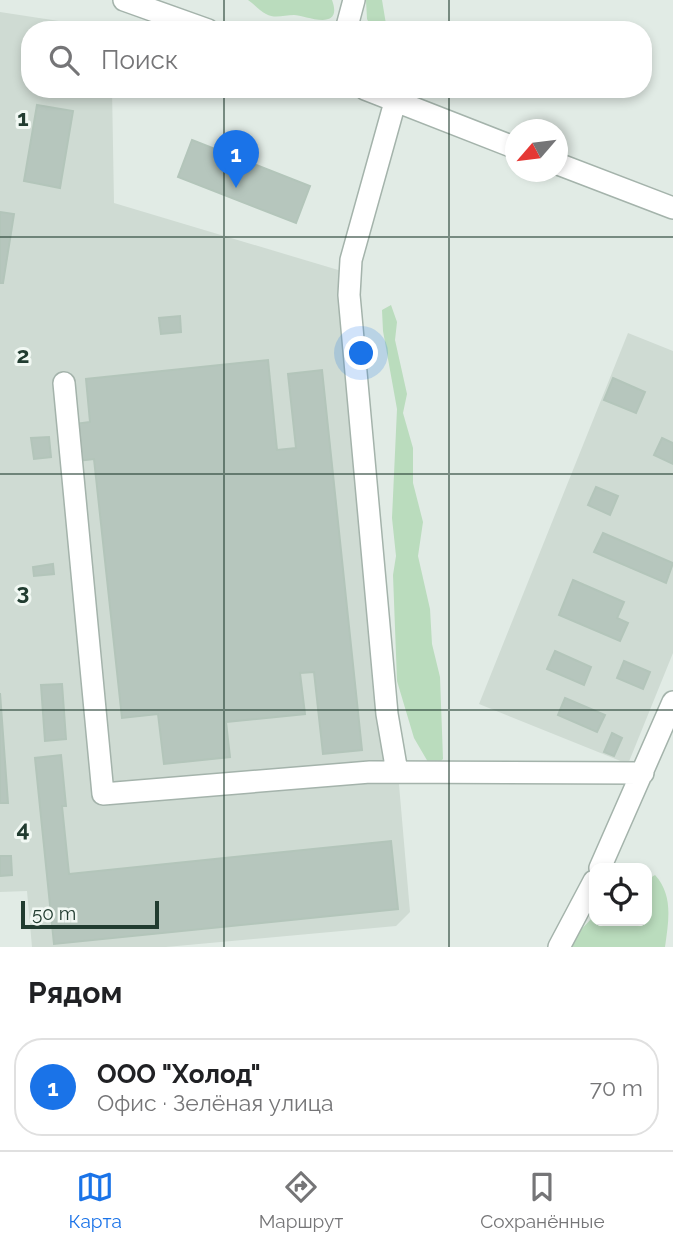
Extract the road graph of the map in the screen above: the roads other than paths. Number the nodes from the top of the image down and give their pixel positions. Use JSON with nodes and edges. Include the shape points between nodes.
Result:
{"nodes":[{"id":1,"x":124,"y":0,"type":"edge"},
{"id":2,"x":354,"y":0,"type":"edge"},
{"id":3,"x":172,"y":8,"type":"edge"},
{"id":4,"x":193,"y":21,"type":"edge"},
{"id":5,"x":348,"y":21,"type":"edge"},
{"id":6,"x":385,"y":98,"type":"edge"},
{"id":7,"x":394,"y":102,"type":"junction"},
{"id":8,"x":505,"y":144,"type":"edge"},
{"id":9,"x":568,"y":168,"type":"edge"},
{"id":10,"x":673,"y":208,"type":"edge"},
{"id":11,"x":64,"y":383,"type":"dead end"},
{"id":12,"x":673,"y":702,"type":"edge"},
{"id":13,"x":397,"y":772,"type":"junction"},
{"id":14,"x":643,"y":773,"type":"junction"},
{"id":15,"x":602,"y":863,"type":"edge"},
{"id":16,"x":589,"y":890,"type":"edge"},
{"id":17,"x":559,"y":947,"type":"edge"}],
"edges":[{"from":1,"to":3,"type":"street"},
{"from":2,"to":5,"type":"street"},
{"from":3,"to":4,"type":"street"},
{"from":6,"to":7,"type":"street"},
{"from":7,"to":8,"type":"street"},
{"from":7,"to":13,"type":"street","via":[[351,260],[349,295],[387,714]]},
{"from":9,"to":10,"type":"street"},
{"from":11,"to":13,"type":"street","via":[[103,794]]},
{"from":12,"to":14,"type":"street"},
{"from":13,"to":14,"type":"street"},
{"from":14,"to":15,"type":"street"},
{"from":16,"to":17,"type":"street"}]}
